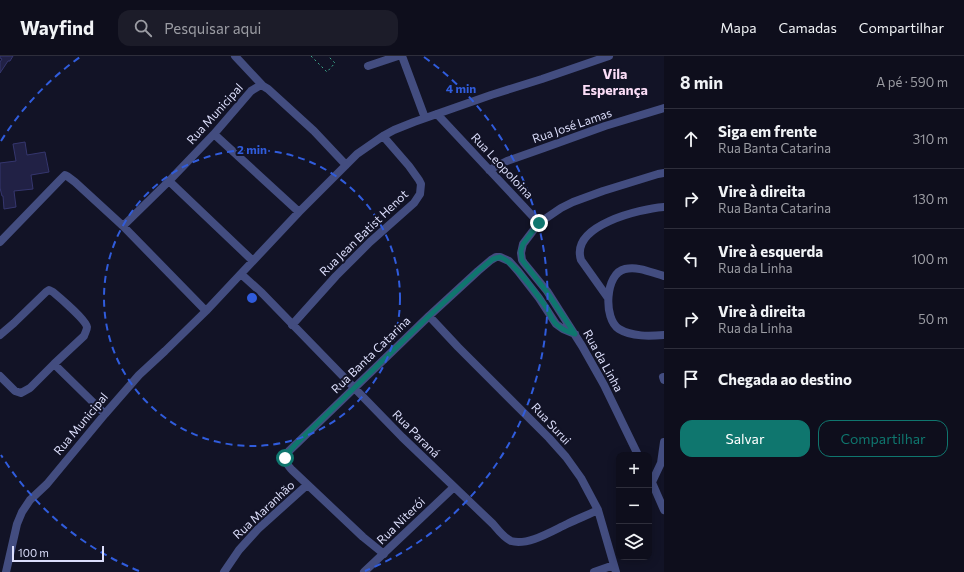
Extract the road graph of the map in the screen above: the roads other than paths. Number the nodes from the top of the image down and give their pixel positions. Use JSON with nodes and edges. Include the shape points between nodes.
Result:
{"nodes":[{"id":1,"x":235,"y":56,"type":"edge"},
{"id":2,"x":398,"y":56,"type":"edge"},
{"id":3,"x":402,"y":56,"type":"edge"},
{"id":4,"x":610,"y":56,"type":"edge"},
{"id":5,"x":368,"y":66,"type":"dead end"},
{"id":6,"x":263,"y":86,"type":"junction"},
{"id":7,"x":664,"y":108,"type":"edge"},
{"id":8,"x":437,"y":114,"type":"junction"},
{"id":9,"x":425,"y":118,"type":"junction"},
{"id":10,"x":214,"y":134,"type":"junction"},
{"id":11,"x":383,"y":136,"type":"junction"},
{"id":12,"x":346,"y":165,"type":"junction"},
{"id":13,"x":489,"y":170,"type":"junction"},
{"id":14,"x":664,"y":173,"type":"edge"},
{"id":15,"x":169,"y":181,"type":"junction"},
{"id":16,"x":664,"y":207,"type":"edge"},
{"id":17,"x":299,"y":212,"type":"junction"},
{"id":18,"x":539,"y":223,"type":"junction"},
{"id":19,"x":123,"y":226,"type":"junction"},
{"id":20,"x":0,"y":242,"type":"edge"},
{"id":21,"x":253,"y":261,"type":"junction"},
{"id":22,"x":241,"y":274,"type":"junction"},
{"id":23,"x":664,"y":276,"type":"edge"},
{"id":24,"x":608,"y":298,"type":"junction"},
{"id":25,"x":206,"y":311,"type":"junction"},
{"id":26,"x":429,"y":316,"type":"junction"},
{"id":27,"x":292,"y":325,"type":"junction"},
{"id":28,"x":575,"y":334,"type":"junction"},
{"id":29,"x":0,"y":335,"type":"edge"},
{"id":30,"x":664,"y":335,"type":"edge"},
{"id":31,"x":54,"y":364,"type":"junction"},
{"id":32,"x":0,"y":376,"type":"edge"},
{"id":33,"x":354,"y":388,"type":"junction"},
{"id":34,"x":104,"y":414,"type":"junction"},
{"id":35,"x":664,"y":442,"type":"edge"},
{"id":36,"x":637,"y":452,"type":"edge"},
{"id":37,"x":652,"y":476,"type":"edge"},
{"id":38,"x":652,"y":483,"type":"edge"},
{"id":39,"x":307,"y":485,"type":"junction"},
{"id":40,"x":454,"y":488,"type":"junction"},
{"id":41,"x":598,"y":510,"type":"junction"},
{"id":42,"x":664,"y":510,"type":"edge"},
{"id":43,"x":384,"y":554,"type":"junction"},
{"id":44,"x":615,"y":568,"type":"edge"},
{"id":45,"x":6,"y":572,"type":"edge"},
{"id":46,"x":224,"y":572,"type":"edge"},
{"id":47,"x":364,"y":572,"type":"edge"},
{"id":48,"x":594,"y":572,"type":"edge"}],
"edges":[{"from":1,"to":6,"type":"street"},
{"from":2,"to":5,"type":"street"},
{"from":3,"to":9,"type":"street"},
{"from":4,"to":8,"type":"street","name":"Rua Municipal"},
{"from":6,"to":10,"type":"street","name":"Rua Municipal","via":[[251,91]]},
{"from":6,"to":12,"type":"street","name":"Rua Municipal","via":[[314,131]]},
{"from":7,"to":13,"type":"street","name":"Rua José Lamas","via":[[536,150]]},
{"from":8,"to":9,"type":"street","name":"Rua Municipal"},
{"from":8,"to":13,"type":"street","name":"Rua Leopoloina"},
{"from":9,"to":11,"type":"street","name":"Rua Municipal"},
{"from":10,"to":15,"type":"street","name":"Rua Municipal"},
{"from":10,"to":17,"type":"street"},
{"from":11,"to":12,"type":"street","name":"Rua Municipal"},
{"from":11,"to":27,"type":"street","name":"Rua Jean Batist Henot","via":[[419,180],[420,194],[414,203],[336,276]]},
{"from":12,"to":17,"type":"street","name":"Rua Municipal"},
{"from":13,"to":18,"type":"street","name":"Rua Leopoloina"},
{"from":14,"to":18,"type":"street","via":[[573,202]]},
{"from":15,"to":19,"type":"street","name":"Rua Municipal"},
{"from":15,"to":21,"type":"street"},
{"from":16,"to":24,"type":"street","via":[[613,219],[590,233],[582,243],[579,256]]},
{"from":17,"to":21,"type":"street","name":"Rua Municipal"},
{"from":18,"to":28,"type":"street","name":"Rua da Linha","via":[[523,244],[522,260]]},
{"from":19,"to":20,"type":"street","via":[[65,175]]},
{"from":19,"to":25,"type":"street"},
{"from":21,"to":22,"type":"street","name":"Rua Municipal"},
{"from":22,"to":25,"type":"street","name":"Rua Municipal"},
{"from":22,"to":27,"type":"street","name":"Rua Paraná"},
{"from":23,"to":24,"type":"street","via":[[643,269],[623,269],[613,279]]},
{"from":24,"to":30,"type":"street","via":[[611,318],[620,329],[628,333]]},
{"from":25,"to":34,"type":"street","name":"Rua Municipal","via":[[139,375]]},
{"from":26,"to":28,"type":"street","name":"Rua Banta Catarina","via":[[490,260],[500,257],[509,261],[518,271],[556,324]]},
{"from":26,"to":33,"type":"street","name":"Rua Banta Catarina"},
{"from":26,"to":41,"type":"street","name":"Rua Surui","via":[[566,457]]},
{"from":27,"to":33,"type":"street","name":"Rua Paraná"},
{"from":28,"to":36,"type":"street","name":"Rua da Linha","via":[[604,384]]},
{"from":29,"to":31,"type":"street","via":[[46,292],[53,292],[71,308],[87,328],[84,336]]},
{"from":31,"to":32,"type":"street","via":[[30,388],[21,393],[15,391]]},
{"from":31,"to":34,"type":"street"},
{"from":33,"to":39,"type":"street","name":"Rua Banta Catarina","via":[[285,458],[292,470]]},
{"from":33,"to":40,"type":"street","name":"Rua Paraná"},
{"from":34,"to":45,"type":"street","name":"Rua Municipal","via":[[24,508],[15,531]]},
{"from":35,"to":37,"type":"street","via":[[661,463]]},
{"from":38,"to":42,"type":"street"},
{"from":39,"to":43,"type":"street","name":"Rua Banta Catarina"},
{"from":39,"to":46,"type":"street","name":"Rua Maranhão","via":[[258,529]]},
{"from":40,"to":41,"type":"street","name":"Rua Paraná","via":[[504,536],[515,542],[542,536]]},
{"from":40,"to":43,"type":"street","name":"Rua Niterói"},
{"from":41,"to":44,"type":"street","name":"Rua Surui"},
{"from":43,"to":47,"type":"street","name":"Rua Niterói"},
{"from":44,"to":48,"type":"street"}]}
